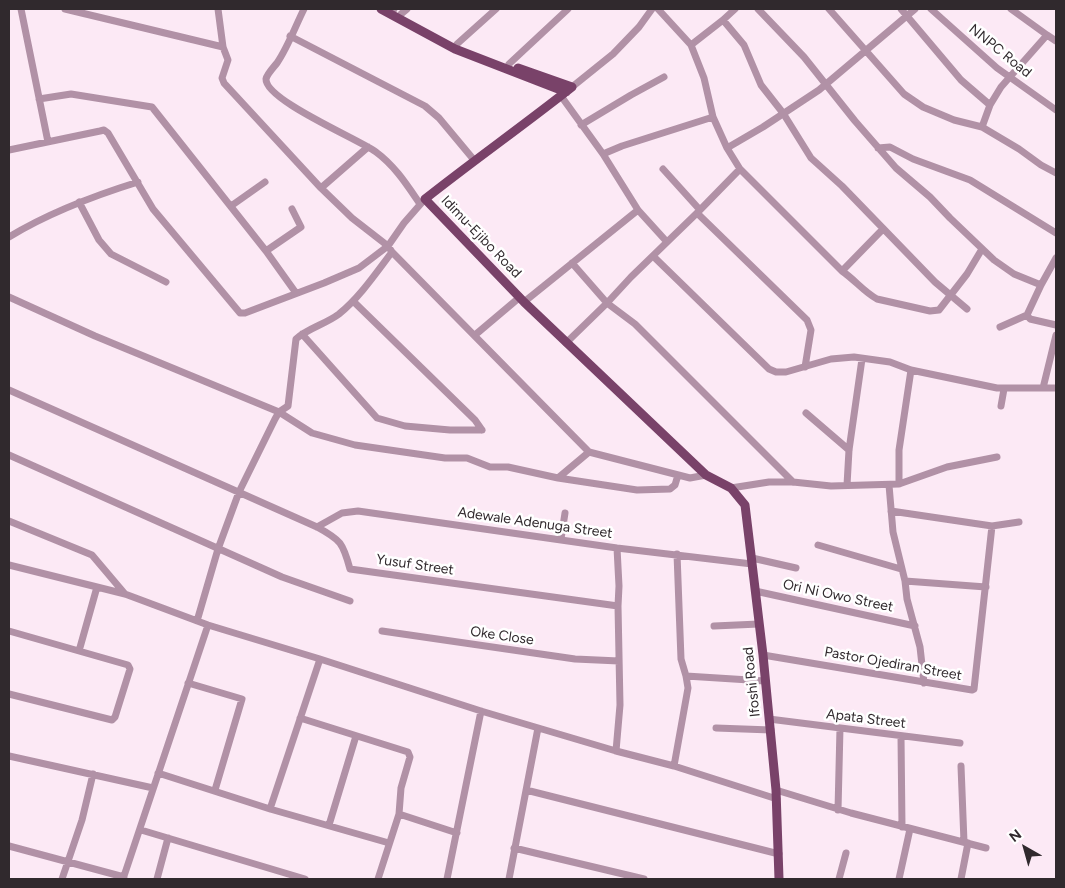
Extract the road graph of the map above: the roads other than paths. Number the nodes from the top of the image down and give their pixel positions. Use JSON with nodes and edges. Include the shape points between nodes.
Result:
{"nodes":[{"id":1,"x":21,"y":9,"type":"edge"},
{"id":2,"x":65,"y":9,"type":"edge"},
{"id":3,"x":218,"y":9,"type":"edge"},
{"id":4,"x":304,"y":9,"type":"edge"},
{"id":5,"x":381,"y":9,"type":"edge"},
{"id":6,"x":496,"y":9,"type":"edge"},
{"id":7,"x":568,"y":9,"type":"edge"},
{"id":8,"x":652,"y":9,"type":"edge"},
{"id":9,"x":658,"y":9,"type":"edge"},
{"id":10,"x":735,"y":9,"type":"edge"},
{"id":11,"x":758,"y":9,"type":"edge"},
{"id":12,"x":829,"y":9,"type":"edge"},
{"id":13,"x":901,"y":9,"type":"edge"},
{"id":14,"x":915,"y":9,"type":"edge"},
{"id":15,"x":931,"y":9,"type":"edge"},
{"id":16,"x":1012,"y":9,"type":"edge"},
{"id":17,"x":397,"y":10,"type":"edge"},
{"id":18,"x":908,"y":16,"type":"junction"},
{"id":19,"x":723,"y":20,"type":"junction"},
{"id":20,"x":413,"y":24,"type":"junction"},
{"id":21,"x":1047,"y":35,"type":"junction"},
{"id":22,"x":290,"y":36,"type":"junction"},
{"id":23,"x":1056,"y":41,"type":"edge"},
{"id":24,"x":456,"y":44,"type":"junction"},
{"id":25,"x":691,"y":45,"type":"junction"},
{"id":26,"x":223,"y":47,"type":"junction"},
{"id":27,"x":466,"y":50,"type":"junction"},
{"id":28,"x":867,"y":51,"type":"junction"},
{"id":29,"x":509,"y":64,"type":"junction"},
{"id":30,"x":664,"y":77,"type":"dead end"},
{"id":31,"x":1009,"y":77,"type":"junction"},
{"id":32,"x":824,"y":85,"type":"junction"},
{"id":33,"x":566,"y":92,"type":"junction"},
{"id":34,"x":39,"y":99,"type":"junction"},
{"id":35,"x":990,"y":105,"type":"junction"},
{"id":36,"x":1056,"y":110,"type":"edge"},
{"id":37,"x":783,"y":113,"type":"junction"},
{"id":38,"x":713,"y":117,"type":"junction"},
{"id":39,"x":581,"y":125,"type":"junction"},
{"id":40,"x":982,"y":127,"type":"junction"},
{"id":41,"x":48,"y":142,"type":"junction"},
{"id":42,"x":368,"y":147,"type":"junction"},
{"id":43,"x":727,"y":148,"type":"junction"},
{"id":44,"x":878,"y":148,"type":"junction"},
{"id":45,"x":9,"y":150,"type":"edge"},
{"id":46,"x":603,"y":154,"type":"junction"},
{"id":47,"x":474,"y":160,"type":"junction"},
{"id":48,"x":663,"y":169,"type":"dead end"},
{"id":49,"x":740,"y":169,"type":"junction"},
{"id":50,"x":1056,"y":173,"type":"edge"},
{"id":51,"x":138,"y":182,"type":"junction"},
{"id":52,"x":266,"y":182,"type":"dead end"},
{"id":53,"x":321,"y":188,"type":"junction"},
{"id":54,"x":79,"y":202,"type":"junction"},
{"id":55,"x":422,"y":202,"type":"junction"},
{"id":56,"x":231,"y":206,"type":"junction"},
{"id":57,"x":292,"y":209,"type":"dead end"},
{"id":58,"x":638,"y":210,"type":"junction"},
{"id":59,"x":699,"y":212,"type":"junction"},
{"id":60,"x":883,"y":229,"type":"junction"},
{"id":61,"x":1056,"y":233,"type":"edge"},
{"id":62,"x":9,"y":237,"type":"edge"},
{"id":63,"x":667,"y":242,"type":"junction"},
{"id":64,"x":390,"y":249,"type":"junction"},
{"id":65,"x":982,"y":249,"type":"junction"},
{"id":66,"x":266,"y":251,"type":"junction"},
{"id":67,"x":653,"y":256,"type":"junction"},
{"id":68,"x":1056,"y":258,"type":"edge"},
{"id":69,"x":572,"y":264,"type":"junction"},
{"id":70,"x":842,"y":271,"type":"junction"},
{"id":71,"x":166,"y":282,"type":"dead end"},
{"id":72,"x":1041,"y":286,"type":"junction"},
{"id":73,"x":296,"y":293,"type":"junction"},
{"id":74,"x":951,"y":294,"type":"junction"},
{"id":75,"x":9,"y":297,"type":"edge"},
{"id":76,"x":522,"y":300,"type":"junction"},
{"id":77,"x":354,"y":301,"type":"junction"},
{"id":78,"x":607,"y":303,"type":"junction"},
{"id":79,"x":967,"y":308,"type":"dead end"},
{"id":80,"x":1027,"y":315,"type":"junction"},
{"id":81,"x":1056,"y":325,"type":"edge"},
{"id":82,"x":1000,"y":327,"type":"dead end"},
{"id":83,"x":302,"y":334,"type":"junction"},
{"id":84,"x":475,"y":335,"type":"junction"},
{"id":85,"x":1056,"y":335,"type":"edge"},
{"id":86,"x":566,"y":342,"type":"junction"},
{"id":87,"x":862,"y":359,"type":"junction"},
{"id":88,"x":805,"y":367,"type":"junction"},
{"id":89,"x":911,"y":370,"type":"junction"},
{"id":90,"x":1043,"y":388,"type":"junction"},
{"id":91,"x":1056,"y":388,"type":"edge"},
{"id":92,"x":1004,"y":389,"type":"junction"},
{"id":93,"x":9,"y":390,"type":"edge"},
{"id":94,"x":1001,"y":406,"type":"dead end"},
{"id":95,"x":279,"y":412,"type":"junction"},
{"id":96,"x":806,"y":413,"type":"dead end"},
{"id":97,"x":848,"y":450,"type":"junction"},
{"id":98,"x":589,"y":452,"type":"junction"},
{"id":99,"x":9,"y":455,"type":"edge"},
{"id":100,"x":996,"y":457,"type":"dead end"},
{"id":101,"x":678,"y":474,"type":"junction"},
{"id":102,"x":706,"y":475,"type":"junction"},
{"id":103,"x":558,"y":478,"type":"junction"},
{"id":104,"x":793,"y":482,"type":"junction"},
{"id":105,"x":899,"y":484,"type":"junction"},
{"id":106,"x":847,"y":485,"type":"junction"},
{"id":107,"x":889,"y":485,"type":"junction"},
{"id":108,"x":731,"y":488,"type":"junction"},
{"id":109,"x":239,"y":492,"type":"junction"},
{"id":110,"x":891,"y":511,"type":"junction"},
{"id":111,"x":565,"y":513,"type":"dead end"},
{"id":112,"x":9,"y":520,"type":"edge"},
{"id":113,"x":1019,"y":522,"type":"dead end"},
{"id":114,"x":992,"y":526,"type":"junction"},
{"id":115,"x":317,"y":527,"type":"junction"},
{"id":116,"x":561,"y":539,"type":"junction"},
{"id":117,"x":818,"y":545,"type":"dead end"},
{"id":118,"x":617,"y":548,"type":"junction"},
{"id":119,"x":218,"y":549,"type":"junction"},
{"id":120,"x":677,"y":554,"type":"junction"},
{"id":121,"x":752,"y":561,"type":"junction"},
{"id":122,"x":9,"y":564,"type":"edge"},
{"id":123,"x":796,"y":568,"type":"dead end"},
{"id":124,"x":901,"y":569,"type":"junction"},
{"id":125,"x":905,"y":581,"type":"junction"},
{"id":126,"x":97,"y":587,"type":"junction"},
{"id":127,"x":986,"y":587,"type":"junction"},
{"id":128,"x":755,"y":591,"type":"junction"},
{"id":129,"x":125,"y":594,"type":"junction"},
{"id":130,"x":350,"y":601,"type":"dead end"},
{"id":131,"x":618,"y":606,"type":"junction"},
{"id":132,"x":197,"y":621,"type":"junction"},
{"id":133,"x":759,"y":624,"type":"junction"},
{"id":134,"x":208,"y":625,"type":"junction"},
{"id":135,"x":714,"y":626,"type":"dead end"},
{"id":136,"x":915,"y":626,"type":"junction"},
{"id":137,"x":9,"y":631,"type":"edge"},
{"id":138,"x":382,"y":631,"type":"dead end"},
{"id":139,"x":79,"y":651,"type":"junction"},
{"id":140,"x":763,"y":655,"type":"junction"},
{"id":141,"x":320,"y":659,"type":"junction"},
{"id":142,"x":619,"y":661,"type":"junction"},
{"id":143,"x":686,"y":676,"type":"junction"},
{"id":144,"x":765,"y":681,"type":"junction"},
{"id":145,"x":188,"y":683,"type":"junction"},
{"id":146,"x":924,"y":683,"type":"junction"},
{"id":147,"x":9,"y":694,"type":"edge"},
{"id":148,"x":481,"y":711,"type":"junction"},
{"id":149,"x":300,"y":718,"type":"junction"},
{"id":150,"x":769,"y":719,"type":"junction"},
{"id":151,"x":538,"y":728,"type":"junction"},
{"id":152,"x":716,"y":728,"type":"dead end"},
{"id":153,"x":840,"y":728,"type":"junction"},
{"id":154,"x":770,"y":730,"type":"junction"},
{"id":155,"x":356,"y":736,"type":"junction"},
{"id":156,"x":901,"y":736,"type":"junction"},
{"id":157,"x":960,"y":743,"type":"dead end"},
{"id":158,"x":616,"y":751,"type":"junction"},
{"id":159,"x":9,"y":756,"type":"edge"},
{"id":160,"x":674,"y":766,"type":"junction"},
{"id":161,"x":961,"y":766,"type":"dead end"},
{"id":162,"x":158,"y":773,"type":"junction"},
{"id":163,"x":93,"y":774,"type":"junction"},
{"id":164,"x":153,"y":788,"type":"junction"},
{"id":165,"x":215,"y":790,"type":"junction"},
{"id":166,"x":526,"y":790,"type":"junction"},
{"id":167,"x":777,"y":794,"type":"junction"},
{"id":168,"x":270,"y":809,"type":"junction"},
{"id":169,"x":838,"y":810,"type":"junction"},
{"id":170,"x":399,"y":814,"type":"junction"},
{"id":171,"x":328,"y":825,"type":"junction"},
{"id":172,"x":902,"y":827,"type":"junction"},
{"id":173,"x":140,"y":830,"type":"junction"},
{"id":174,"x":910,"y":830,"type":"junction"},
{"id":175,"x":457,"y":833,"type":"junction"},
{"id":176,"x":168,"y":838,"type":"junction"},
{"id":177,"x":390,"y":842,"type":"junction"},
{"id":178,"x":966,"y":843,"type":"junction"},
{"id":179,"x":9,"y":846,"type":"edge"},
{"id":180,"x":514,"y":848,"type":"junction"},
{"id":181,"x":986,"y":848,"type":"dead end"},
{"id":182,"x":846,"y":853,"type":"dead end"},
{"id":183,"x":779,"y":854,"type":"junction"},
{"id":184,"x":68,"y":863,"type":"junction"},
{"id":185,"x":124,"y":878,"type":"edge"},
{"id":186,"x":62,"y":879,"type":"edge"},
{"id":187,"x":157,"y":879,"type":"edge"},
{"id":188,"x":305,"y":879,"type":"edge"},
{"id":189,"x":378,"y":879,"type":"edge"},
{"id":190,"x":447,"y":879,"type":"edge"},
{"id":191,"x":509,"y":879,"type":"edge"},
{"id":192,"x":644,"y":879,"type":"edge"},
{"id":193,"x":779,"y":879,"type":"edge"},
{"id":194,"x":839,"y":879,"type":"edge"},
{"id":195,"x":899,"y":879,"type":"edge"},
{"id":196,"x":961,"y":879,"type":"edge"}],
"edges":[{"from":1,"to":34,"type":"street"},
{"from":2,"to":26,"type":"street"},
{"from":3,"to":26,"type":"street"},
{"from":4,"to":22,"type":"street"},
{"from":5,"to":20,"type":"main road"},
{"from":6,"to":24,"type":"street"},
{"from":7,"to":29,"type":"street"},
{"from":8,"to":33,"type":"street","via":[[614,54]]},
{"from":9,"to":25,"type":"street"},
{"from":10,"to":19,"type":"street"},
{"from":11,"to":32,"type":"street","via":[[804,57]]},
{"from":12,"to":28,"type":"street"},
{"from":13,"to":18,"type":"street"},
{"from":14,"to":18,"type":"street"},
{"from":15,"to":31,"type":"street","name":"NNPC Road"},
{"from":16,"to":21,"type":"street"},
{"from":17,"to":20,"type":"main road"},
{"from":18,"to":28,"type":"street"},
{"from":18,"to":35,"type":"street","via":[[961,80]]},
{"from":19,"to":25,"type":"street"},
{"from":19,"to":37,"type":"street","via":[[744,45],[761,85]]},
{"from":20,"to":24,"type":"main road"},
{"from":20,"to":27,"type":"main road"},
{"from":21,"to":23,"type":"street"},
{"from":21,"to":31,"type":"street"},
{"from":22,"to":42,"type":"street","via":[[267,77],[267,84],[286,103]]},
{"from":22,"to":47,"type":"street","via":[[425,106],[440,118]]},
{"from":24,"to":27,"type":"main road"},
{"from":25,"to":38,"type":"street","via":[[704,78]]},
{"from":26,"to":53,"type":"street","via":[[228,60],[222,78],[224,83]]},
{"from":27,"to":29,"type":"main road"},
{"from":27,"to":33,"type":"main road"},
{"from":28,"to":32,"type":"street"},
{"from":28,"to":40,"type":"street","via":[[913,101],[954,120]]},
{"from":29,"to":33,"type":"main road"},
{"from":30,"to":39,"type":"street"},
{"from":31,"to":35,"type":"street"},
{"from":31,"to":36,"type":"street","name":"NNPC Road"},
{"from":32,"to":37,"type":"street"},
{"from":32,"to":44,"type":"street"},
{"from":33,"to":39,"type":"street"},
{"from":33,"to":47,"type":"main road","name":"Idimu-Ejibo Road"},
{"from":34,"to":41,"type":"street"},
{"from":34,"to":56,"type":"street","via":[[71,94],[152,107]]},
{"from":35,"to":40,"type":"street"},
{"from":37,"to":43,"type":"street"},
{"from":37,"to":60,"type":"street","via":[[812,158]]},
{"from":38,"to":43,"type":"street"},
{"from":38,"to":46,"type":"street"},
{"from":39,"to":46,"type":"street"},
{"from":40,"to":50,"type":"street"},
{"from":41,"to":45,"type":"street"},
{"from":41,"to":51,"type":"street","via":[[104,130]]},
{"from":42,"to":53,"type":"street"},
{"from":42,"to":55,"type":"street","via":[[395,170]]},
{"from":43,"to":49,"type":"street"},
{"from":44,"to":61,"type":"street","via":[[890,147],[913,160],[970,180]]},
{"from":44,"to":65,"type":"street"},
{"from":46,"to":58,"type":"street"},
{"from":47,"to":55,"type":"main road","name":"Idimu-Ejibo Road"},
{"from":48,"to":59,"type":"street"},
{"from":49,"to":59,"type":"street"},
{"from":49,"to":70,"type":"street"},
{"from":51,"to":54,"type":"street"},
{"from":51,"to":73,"type":"street","via":[[153,209],[240,313]]},
{"from":52,"to":56,"type":"street"},
{"from":53,"to":64,"type":"street"},
{"from":54,"to":62,"type":"street","via":[[47,215]]},
{"from":54,"to":71,"type":"street","via":[[99,240],[111,254]]},
{"from":55,"to":64,"type":"street","via":[[404,223]]},
{"from":55,"to":76,"type":"main road","name":"Idimu-Ejibo Road"},
{"from":56,"to":66,"type":"street"},
{"from":57,"to":66,"type":"street","via":[[301,228]]},
{"from":58,"to":63,"type":"street"},
{"from":58,"to":69,"type":"street"},
{"from":59,"to":63,"type":"street"},
{"from":59,"to":88,"type":"street","via":[[807,320],[811,330]]},
{"from":60,"to":70,"type":"street"},
{"from":60,"to":74,"type":"street"},
{"from":63,"to":67,"type":"street"},
{"from":64,"to":73,"type":"street","via":[[358,268]]},
{"from":64,"to":77,"type":"street"},
{"from":64,"to":84,"type":"street"},
{"from":65,"to":72,"type":"street","via":[[1003,267]]},
{"from":65,"to":74,"type":"street"},
{"from":66,"to":73,"type":"street"},
{"from":67,"to":78,"type":"street"},
{"from":67,"to":88,"type":"street","via":[[768,369],[776,372]]},
{"from":68,"to":72,"type":"street"},
{"from":69,"to":76,"type":"street"},
{"from":69,"to":78,"type":"street"},
{"from":70,"to":74,"type":"street","via":[[877,299],[906,306],[934,311],[942,307]]},
{"from":72,"to":80,"type":"street"},
{"from":74,"to":79,"type":"street"},
{"from":75,"to":95,"type":"street"},
{"from":76,"to":84,"type":"street"},
{"from":76,"to":86,"type":"main road","name":"Idimu-Ejibo Road"},
{"from":77,"to":83,"type":"street"},
{"from":77,"to":83,"type":"street","via":[[482,430],[414,427],[377,418]]},
{"from":78,"to":86,"type":"street"},
{"from":78,"to":104,"type":"street","via":[[635,324]]},
{"from":80,"to":81,"type":"street","via":[[1030,319]]},
{"from":80,"to":82,"type":"street"},
{"from":83,"to":95,"type":"street","via":[[295,342],[290,402]]},
{"from":84,"to":98,"type":"street"},
{"from":85,"to":90,"type":"street"},
{"from":86,"to":102,"type":"main road","name":"Idimu-Ejibo Road"},
{"from":87,"to":88,"type":"street","via":[[831,359]]},
{"from":87,"to":89,"type":"street","via":[[890,362]]},
{"from":87,"to":97,"type":"street"},
{"from":89,"to":92,"type":"street"},
{"from":89,"to":105,"type":"street","via":[[899,450]]},
{"from":90,"to":91,"type":"street"},
{"from":90,"to":92,"type":"street"},
{"from":92,"to":94,"type":"street"},
{"from":93,"to":109,"type":"street","name":"Yusuf Street"},
{"from":95,"to":103,"type":"street","via":[[312,433],[341,442],[445,458],[467,458],[490,467],[508,467]]},
{"from":95,"to":109,"type":"street"},
{"from":96,"to":97,"type":"street"},
{"from":97,"to":106,"type":"street"},
{"from":98,"to":101,"type":"street"},
{"from":98,"to":103,"type":"street"},
{"from":99,"to":119,"type":"street"},
{"from":100,"to":105,"type":"street","via":[[947,467]]},
{"from":101,"to":102,"type":"street","via":[[690,478]]},
{"from":101,"to":103,"type":"street","via":[[675,485],[670,489],[637,490]]},
{"from":102,"to":108,"type":"main road","name":"Idimu-Ejibo Road"},
{"from":104,"to":106,"type":"street"},
{"from":104,"to":108,"type":"street","via":[[756,483]]},
{"from":105,"to":107,"type":"street"},
{"from":106,"to":107,"type":"street"},
{"from":107,"to":110,"type":"street"},
{"from":108,"to":121,"type":"main road","name":"Ifoshi Road","via":[[745,505]]},
{"from":109,"to":115,"type":"street","name":"Yusuf Street"},
{"from":109,"to":119,"type":"street"},
{"from":110,"to":114,"type":"street"},
{"from":110,"to":124,"type":"street"},
{"from":111,"to":116,"type":"street"},
{"from":112,"to":129,"type":"street","via":[[92,555]]},
{"from":113,"to":114,"type":"street"},
{"from":114,"to":127,"type":"street","name":"Pastor Ojediran Street"},
{"from":115,"to":116,"type":"street","name":"Adewale Adenuga Street","via":[[342,513],[358,511]]},
{"from":115,"to":131,"type":"street","name":"Yusuf Street","via":[[337,538],[345,550],[350,569]]},
{"from":116,"to":118,"type":"street","name":"Adewale Adenuga Street"},
{"from":117,"to":124,"type":"street"},
{"from":118,"to":120,"type":"street","name":"Adewale Adenuga Street"},
{"from":118,"to":131,"type":"street"},
{"from":119,"to":130,"type":"street","via":[[282,577]]},
{"from":119,"to":132,"type":"street"},
{"from":120,"to":121,"type":"street","name":"Adewale Adenuga Street"},
{"from":120,"to":143,"type":"street","via":[[682,659]]},
{"from":121,"to":123,"type":"street","name":"Adewale Adenuga Street"},
{"from":121,"to":128,"type":"main road","name":"Ifoshi Road"},
{"from":122,"to":126,"type":"street"},
{"from":124,"to":125,"type":"street"},
{"from":125,"to":127,"type":"street"},
{"from":125,"to":136,"type":"street"},
{"from":126,"to":129,"type":"street"},
{"from":126,"to":139,"type":"street"},
{"from":127,"to":146,"type":"street","name":"Pastor Ojediran Street","via":[[974,689]]},
{"from":128,"to":133,"type":"main road","name":"Ifoshi Road"},
{"from":128,"to":136,"type":"street","name":"Ori Ni Owo Street"},
{"from":129,"to":132,"type":"street"},
{"from":131,"to":142,"type":"street"},
{"from":132,"to":134,"type":"street"},
{"from":133,"to":135,"type":"street"},
{"from":133,"to":140,"type":"main road","name":"Ifoshi Road"},
{"from":134,"to":141,"type":"street"},
{"from":134,"to":145,"type":"street"},
{"from":136,"to":146,"type":"street"},
{"from":137,"to":139,"type":"street"},
{"from":138,"to":142,"type":"street","name":"Oke Close","via":[[575,659]]},
{"from":139,"to":147,"type":"street","via":[[130,666],[113,719]]},
{"from":140,"to":144,"type":"main road","name":"Ifoshi Road"},
{"from":140,"to":146,"type":"street","name":"Pastor Ojediran Street"},
{"from":141,"to":148,"type":"street"},
{"from":141,"to":149,"type":"street"},
{"from":142,"to":158,"type":"street"},
{"from":143,"to":144,"type":"street"},
{"from":143,"to":160,"type":"street","via":[[688,688]]},
{"from":144,"to":150,"type":"main road","name":"Ifoshi Road"},
{"from":145,"to":162,"type":"street"},
{"from":145,"to":165,"type":"street","via":[[242,700]]},
{"from":148,"to":151,"type":"street"},
{"from":148,"to":175,"type":"street"},
{"from":149,"to":155,"type":"street"},
{"from":149,"to":168,"type":"street"},
{"from":150,"to":153,"type":"street","name":"Apata Street"},
{"from":150,"to":154,"type":"main road","name":"Ifoshi Road"},
{"from":151,"to":158,"type":"street"},
{"from":151,"to":166,"type":"street"},
{"from":152,"to":154,"type":"street"},
{"from":153,"to":156,"type":"street","name":"Apata Street"},
{"from":153,"to":169,"type":"street"},
{"from":154,"to":167,"type":"main road","name":"Ifoshi Road"},
{"from":155,"to":170,"type":"street","via":[[410,754],[400,788]]},
{"from":155,"to":171,"type":"street"},
{"from":156,"to":157,"type":"street","name":"Apata Street"},
{"from":156,"to":172,"type":"street"},
{"from":158,"to":160,"type":"street"},
{"from":159,"to":163,"type":"street"},
{"from":160,"to":167,"type":"street"},
{"from":161,"to":178,"type":"street"},
{"from":162,"to":164,"type":"street"},
{"from":162,"to":165,"type":"street"},
{"from":163,"to":164,"type":"street"},
{"from":163,"to":184,"type":"street"},
{"from":164,"to":173,"type":"street"},
{"from":165,"to":168,"type":"street"},
{"from":166,"to":180,"type":"street"},
{"from":166,"to":183,"type":"street"},
{"from":167,"to":169,"type":"street"},
{"from":167,"to":183,"type":"main road","name":"Ifoshi Road"},
{"from":168,"to":171,"type":"street"},
{"from":169,"to":172,"type":"street"},
{"from":170,"to":175,"type":"street"},
{"from":170,"to":177,"type":"street"},
{"from":171,"to":177,"type":"street"},
{"from":172,"to":174,"type":"street"},
{"from":173,"to":176,"type":"street"},
{"from":173,"to":185,"type":"street"},
{"from":174,"to":178,"type":"street"},
{"from":174,"to":195,"type":"street"},
{"from":175,"to":190,"type":"street"},
{"from":176,"to":187,"type":"street"},
{"from":176,"to":188,"type":"street"},
{"from":177,"to":189,"type":"street"},
{"from":178,"to":181,"type":"street"},
{"from":178,"to":196,"type":"street"},
{"from":179,"to":184,"type":"street"},
{"from":180,"to":191,"type":"street"},
{"from":180,"to":192,"type":"street"},
{"from":182,"to":194,"type":"street"},
{"from":183,"to":193,"type":"main road","name":"Ifoshi Road"},
{"from":184,"to":185,"type":"street"},
{"from":184,"to":186,"type":"street"}]}
